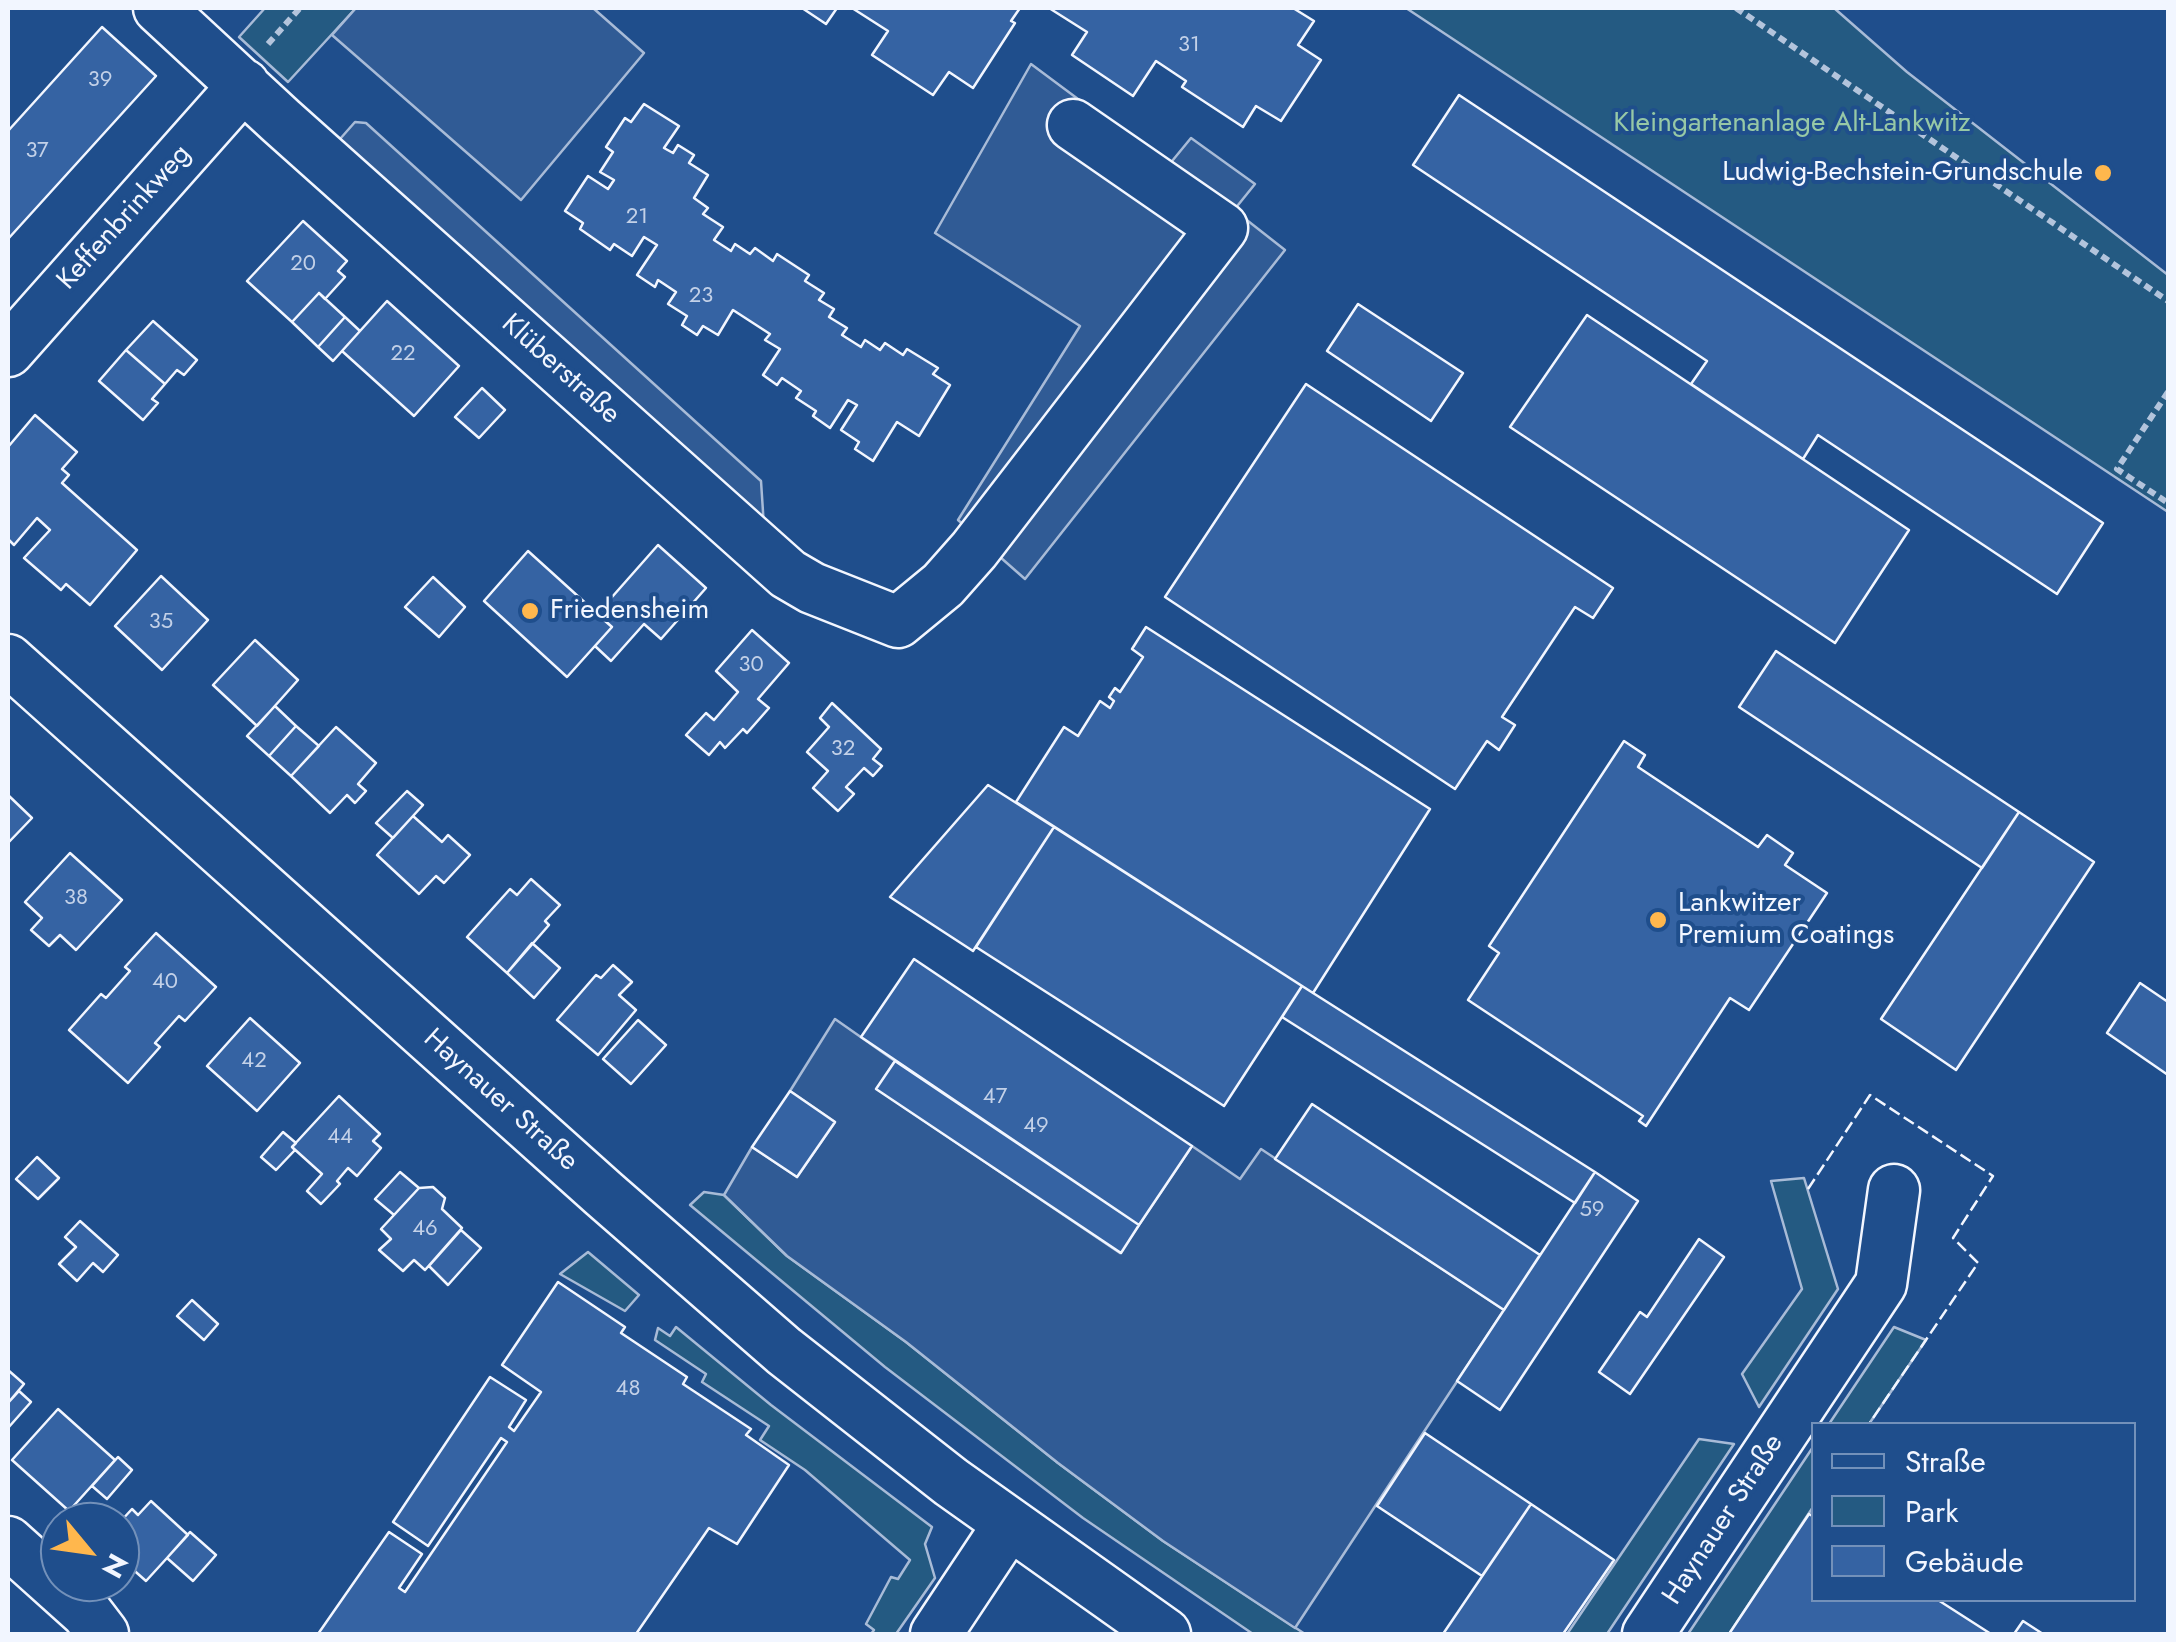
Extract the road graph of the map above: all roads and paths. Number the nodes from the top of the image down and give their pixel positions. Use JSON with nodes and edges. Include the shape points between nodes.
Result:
{"nodes":[{"id":1,"x":159,"y":8,"type":"edge"},
{"id":2,"x":1736,"y":8,"type":"edge"},
{"id":3,"x":244,"y":86,"type":"junction"},
{"id":4,"x":1073,"y":126,"type":"dead end"},
{"id":5,"x":2168,"y":300,"type":"edge"},
{"id":6,"x":8,"y":351,"type":"edge"},
{"id":7,"x":2168,"y":392,"type":"edge"},
{"id":8,"x":2168,"y":503,"type":"edge"},
{"id":9,"x":8,"y":660,"type":"edge"},
{"id":10,"x":1894,"y":1190,"type":"dead end"},
{"id":11,"x":1009,"y":1524,"type":"junction"},
{"id":12,"x":8,"y":1542,"type":"edge"},
{"id":13,"x":103,"y":1634,"type":"edge"},
{"id":14,"x":936,"y":1634,"type":"edge"},
{"id":15,"x":1165,"y":1634,"type":"edge"},
{"id":16,"x":1648,"y":1634,"type":"edge"}],
"edges":[{"from":1,"to":3,"type":"street","name":"Klüberstraße"},
{"from":2,"to":5,"type":"path"},
{"from":3,"to":4,"type":"street","name":"Klüberstraße","via":[[788,574],[898,622],[974,550],[1222,228]]},
{"from":3,"to":6,"type":"street","name":"Keffenbrinkweg"},
{"from":7,"to":8,"type":"path","via":[[2117,469]]},
{"from":9,"to":11,"type":"street","name":"Haynauer Straße","via":[[784,1351]]},
{"from":10,"to":16,"type":"street","name":"Haynauer Straße","via":[[1881,1284]]},
{"from":11,"to":14,"type":"street"},
{"from":11,"to":15,"type":"street","name":"Haynauer Straße"},
{"from":12,"to":13,"type":"street"}]}
